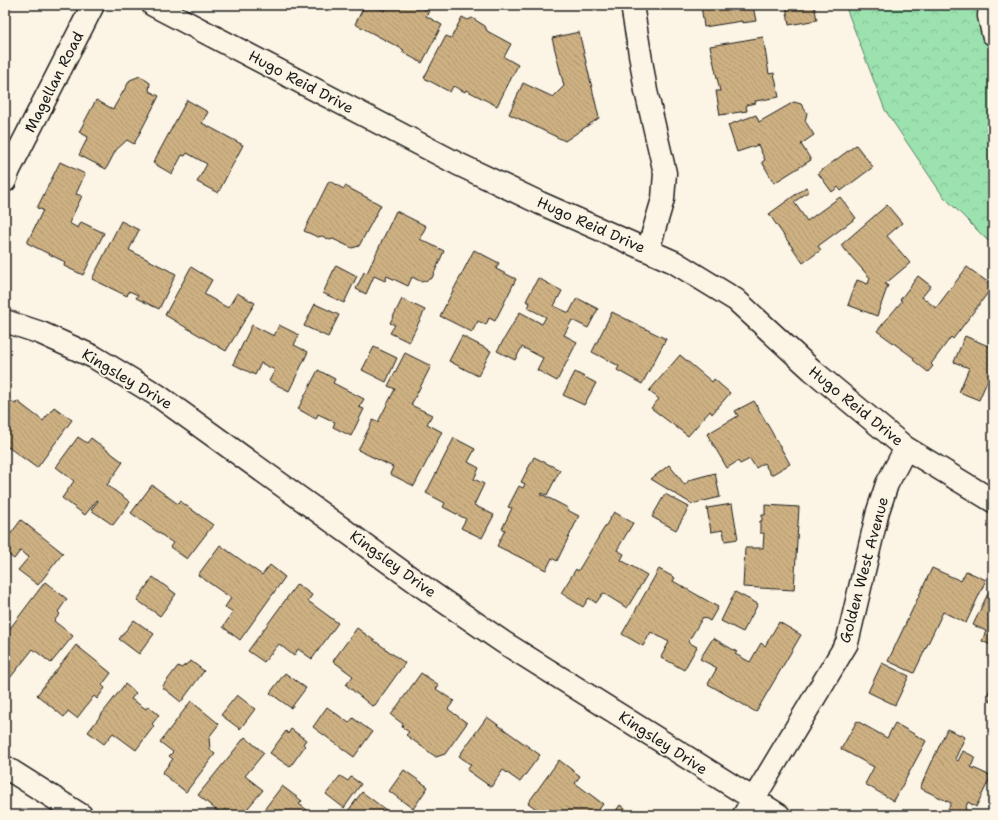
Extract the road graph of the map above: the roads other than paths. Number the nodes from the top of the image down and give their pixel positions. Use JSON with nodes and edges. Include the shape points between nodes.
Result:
{"nodes":[{"id":1,"x":93,"y":5,"type":"edge"},
{"id":2,"x":153,"y":5,"type":"edge"},
{"id":3,"x":632,"y":5,"type":"edge"},
{"id":4,"x":990,"y":5,"type":"edge"},
{"id":5,"x":993,"y":34,"type":"edge"},
{"id":6,"x":5,"y":182,"type":"edge"},
{"id":7,"x":648,"y":250,"type":"junction"},
{"id":8,"x":5,"y":321,"type":"edge"},
{"id":9,"x":906,"y":448,"type":"junction"},
{"id":10,"x":993,"y":501,"type":"edge"},
{"id":11,"x":5,"y":767,"type":"edge"},
{"id":12,"x":749,"y":808,"type":"edge"},
{"id":13,"x":81,"y":815,"type":"edge"},
{"id":14,"x":779,"y":815,"type":"edge"}],
"edges":[{"from":1,"to":6,"type":"street","name":"Magellan Road"},
{"from":2,"to":7,"type":"street","name":"Hugo Reid Drive","via":[[458,164]]},
{"from":3,"to":7,"type":"street","via":[[646,90],[665,173],[663,198]]},
{"from":4,"to":5,"type":"street","via":[[989,16]]},
{"from":7,"to":9,"type":"street","name":"Hugo Reid Drive","via":[[674,262],[736,300],[812,370]]},
{"from":8,"to":12,"type":"street","name":"Kingsley Drive","via":[[41,333],[94,357],[157,395],[426,589]]},
{"from":9,"to":10,"type":"street","name":"Hugo Reid Drive"},
{"from":9,"to":12,"type":"street","name":"Golden West Avenue","via":[[887,484],[878,511],[847,644]]},
{"from":11,"to":13,"type":"street"},
{"from":12,"to":14,"type":"street","name":"Kingsley Drive"}]}
